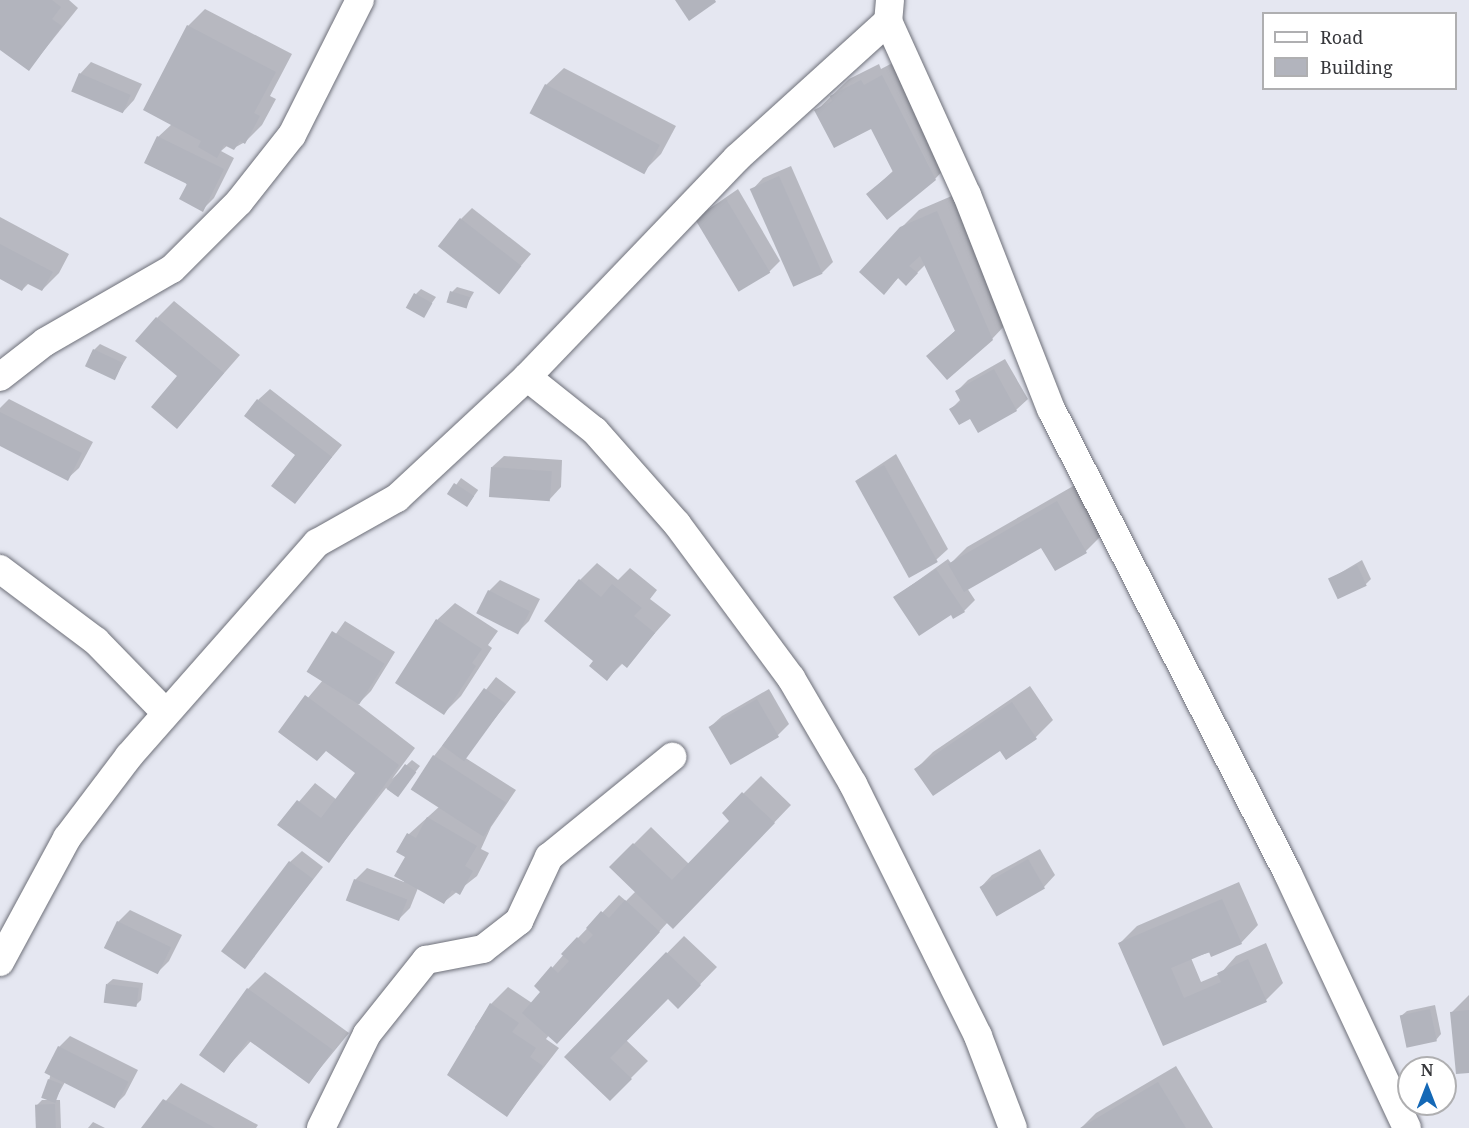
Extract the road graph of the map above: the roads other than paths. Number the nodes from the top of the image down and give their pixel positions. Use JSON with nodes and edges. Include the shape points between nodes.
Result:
{"nodes":[{"id":1,"x":360,"y":0,"type":"edge"},
{"id":2,"x":889,"y":10,"type":"edge"},
{"id":3,"x":0,"y":377,"type":"edge"},
{"id":4,"x":527,"y":377,"type":"junction"},
{"id":5,"x":0,"y":570,"type":"edge"},
{"id":6,"x":166,"y":713,"type":"junction"},
{"id":7,"x":672,"y":757,"type":"dead end"},
{"id":8,"x":0,"y":962,"type":"edge"},
{"id":9,"x":321,"y":1128,"type":"edge"},
{"id":10,"x":1013,"y":1128,"type":"edge"},
{"id":11,"x":1407,"y":1128,"type":"edge"}],
"edges":[{"from":1,"to":3,"type":"street","via":[[292,135],[238,202],[172,269],[45,342]]},
{"from":2,"to":4,"type":"street","via":[[737,158]]},
{"from":2,"to":11,"type":"street","via":[[1051,409],[1283,864]]},
{"from":4,"to":6,"type":"street","via":[[397,498],[317,543]]},
{"from":4,"to":10,"type":"street","via":[[595,431],[647,490],[723,582],[791,678],[853,784],[978,1036]]},
{"from":5,"to":6,"type":"street","via":[[96,640]]},
{"from":6,"to":8,"type":"street","via":[[67,838]]},
{"from":7,"to":9,"type":"street","via":[[549,857],[519,921],[483,949],[426,960],[367,1034]]}]}
